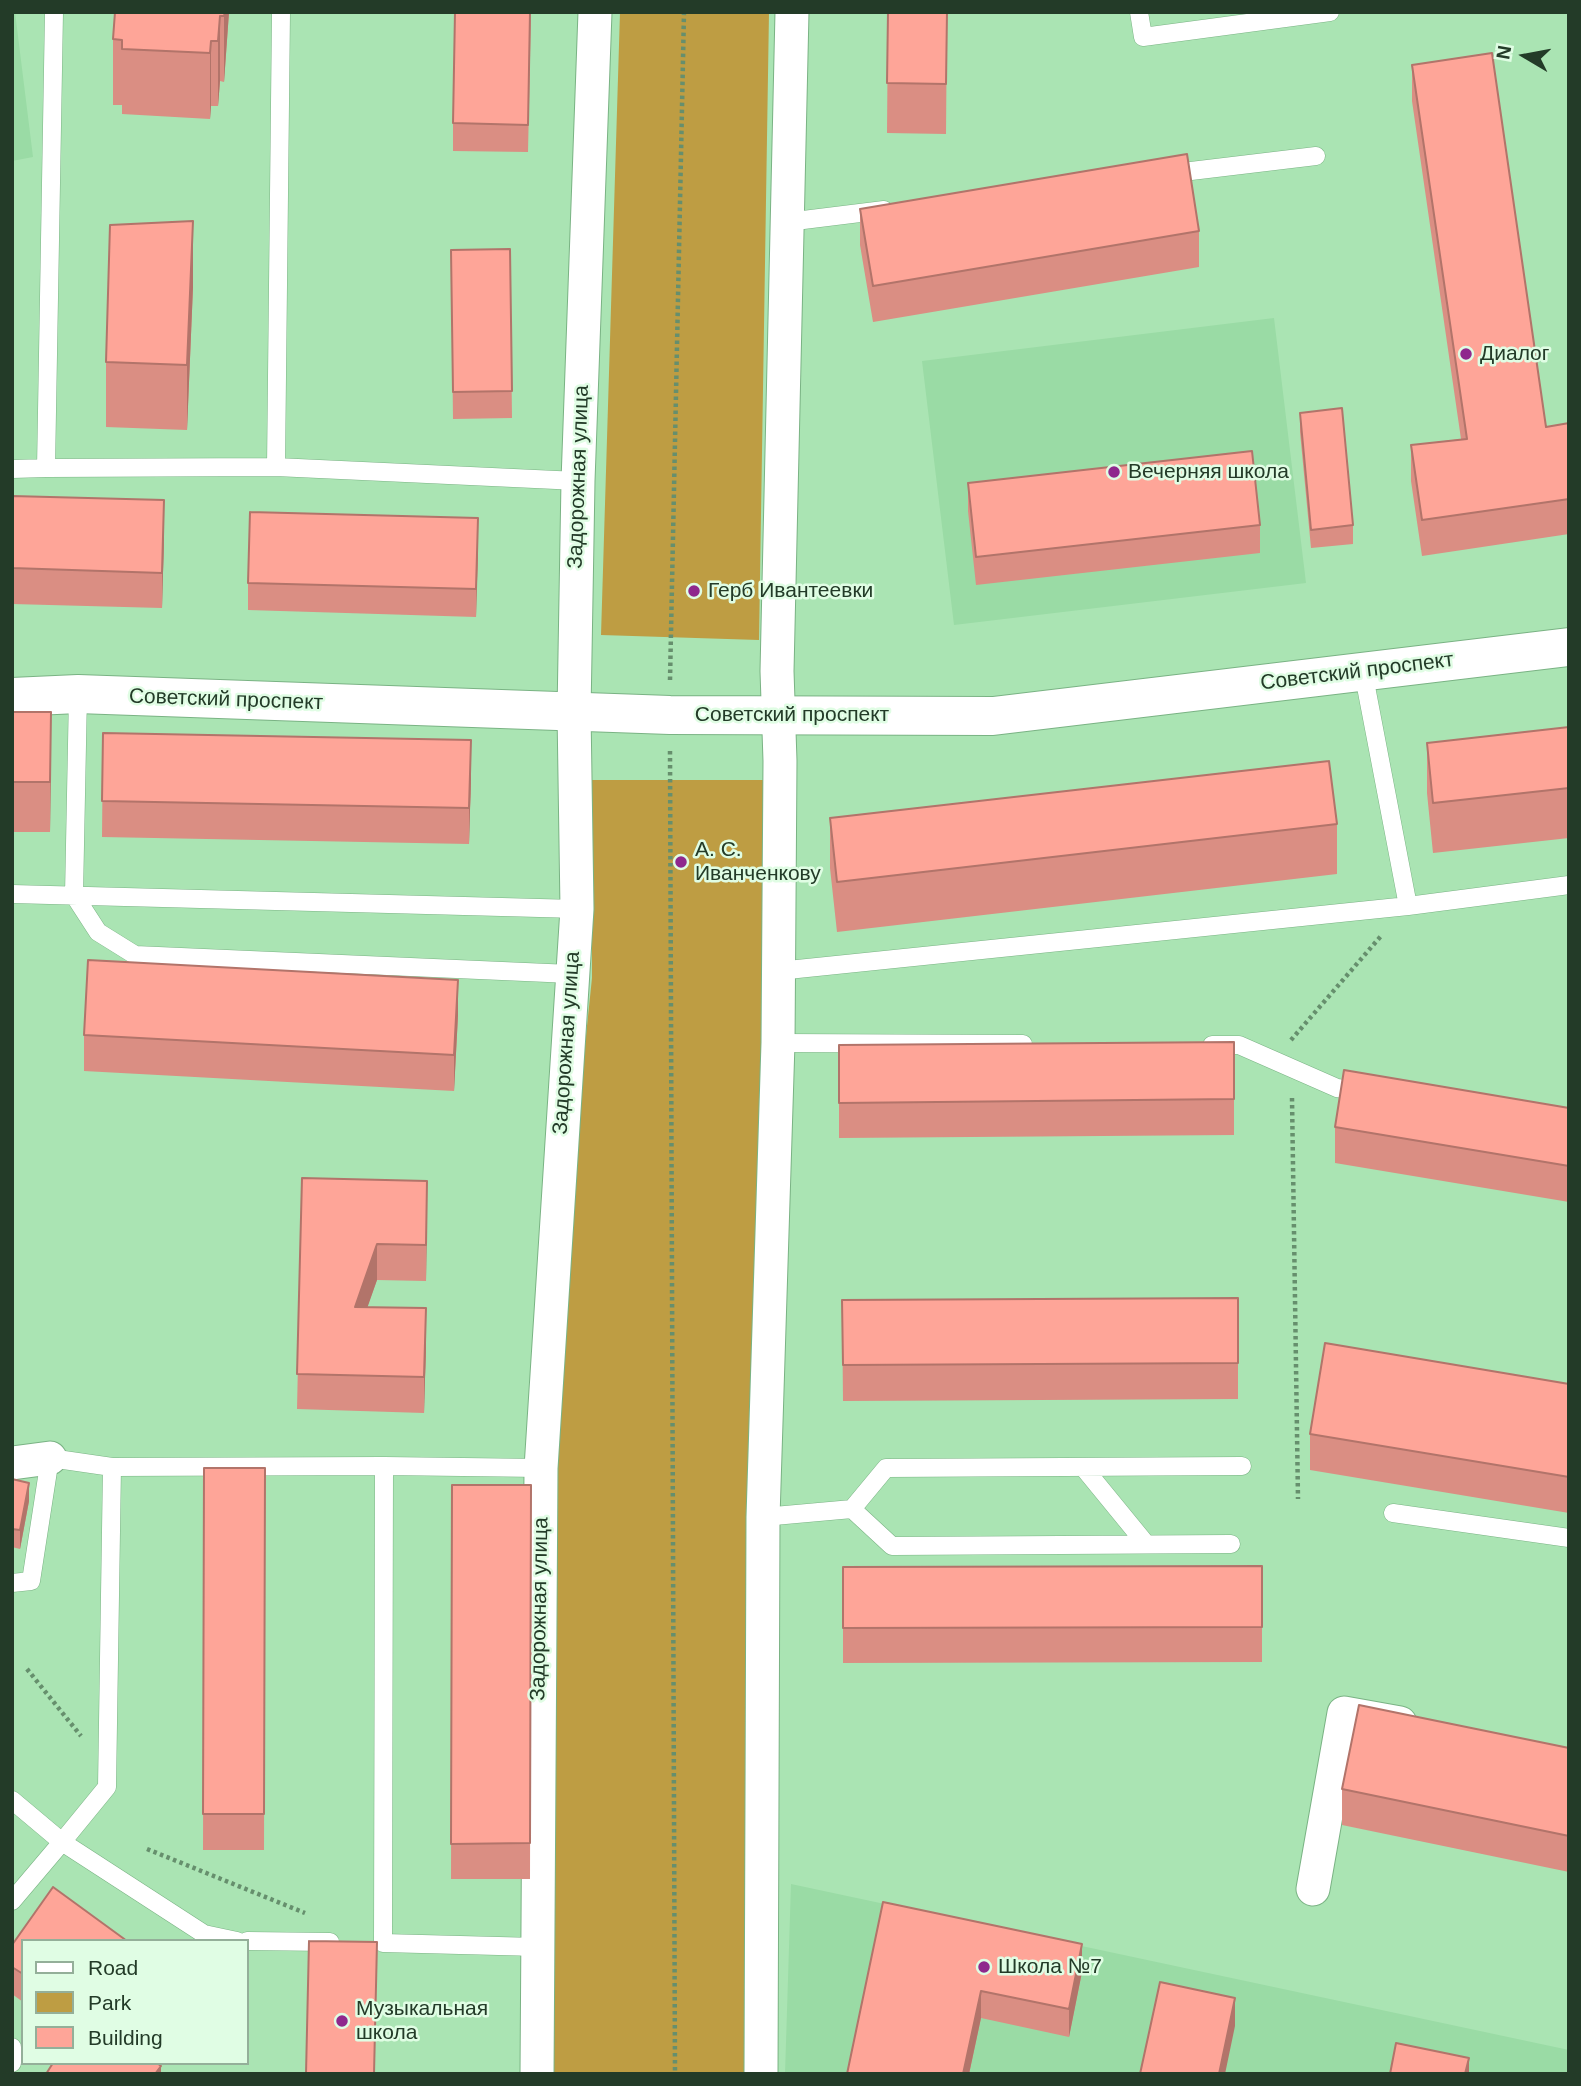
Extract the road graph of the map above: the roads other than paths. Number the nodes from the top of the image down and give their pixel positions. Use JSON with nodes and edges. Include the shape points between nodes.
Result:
{"nodes":[{"id":1,"x":54,"y":12,"type":"edge"},
{"id":2,"x":281,"y":12,"type":"edge"},
{"id":3,"x":595,"y":12,"type":"edge"},
{"id":4,"x":792,"y":12,"type":"edge"},
{"id":5,"x":1139,"y":12,"type":"edge"},
{"id":6,"x":1330,"y":12,"type":"edge"},
{"id":7,"x":1316,"y":156,"type":"dead end"},
{"id":8,"x":1153,"y":176,"type":"edge"},
{"id":9,"x":895,"y":208,"type":"edge"},
{"id":10,"x":787,"y":222,"type":"junction"},
{"id":11,"x":276,"y":467,"type":"junction"},
{"id":12,"x":46,"y":468,"type":"junction"},
{"id":13,"x":12,"y":469,"type":"edge"},
{"id":14,"x":578,"y":481,"type":"junction"},
{"id":15,"x":1569,"y":647,"type":"edge"},
{"id":16,"x":1363,"y":671,"type":"junction"},
{"id":17,"x":78,"y":694,"type":"junction"},
{"id":18,"x":12,"y":696,"type":"edge"},
{"id":19,"x":574,"y":712,"type":"junction"},
{"id":20,"x":779,"y":714,"type":"junction"},
{"id":21,"x":1569,"y":886,"type":"edge"},
{"id":22,"x":12,"y":894,"type":"edge"},
{"id":23,"x":74,"y":895,"type":"junction"},
{"id":24,"x":1408,"y":906,"type":"junction"},
{"id":25,"x":577,"y":909,"type":"junction"},
{"id":26,"x":778,"y":971,"type":"junction"},
{"id":27,"x":571,"y":974,"type":"junction"},
{"id":28,"x":778,"y":1043,"type":"junction"},
{"id":29,"x":1043,"y":1044,"type":"edge"},
{"id":30,"x":1197,"y":1045,"type":"edge"},
{"id":31,"x":1378,"y":1094,"type":"edge"},
{"id":32,"x":50,"y":1458,"type":"junction"},
{"id":33,"x":12,"y":1463,"type":"edge"},
{"id":34,"x":384,"y":1466,"type":"junction"},
{"id":35,"x":1242,"y":1466,"type":"dead end"},
{"id":36,"x":112,"y":1467,"type":"junction"},
{"id":37,"x":1083,"y":1467,"type":"junction"},
{"id":38,"x":541,"y":1468,"type":"junction"},
{"id":39,"x":852,"y":1509,"type":"junction"},
{"id":40,"x":1392,"y":1513,"type":"dead end"},
{"id":41,"x":763,"y":1517,"type":"junction"},
{"id":42,"x":1569,"y":1538,"type":"edge"},
{"id":43,"x":1146,"y":1544,"type":"junction"},
{"id":44,"x":1231,"y":1544,"type":"dead end"},
{"id":45,"x":12,"y":1583,"type":"edge"},
{"id":46,"x":1437,"y":1729,"type":"edge"},
{"id":47,"x":12,"y":1800,"type":"edge"},
{"id":48,"x":62,"y":1842,"type":"junction"},
{"id":49,"x":1313,"y":1889,"type":"dead end"},
{"id":50,"x":12,"y":1901,"type":"edge"},
{"id":51,"x":228,"y":1939,"type":"edge"},
{"id":52,"x":248,"y":1941,"type":"edge"},
{"id":53,"x":342,"y":1942,"type":"edge"},
{"id":54,"x":537,"y":1947,"type":"junction"},
{"id":55,"x":12,"y":2047,"type":"edge"},
{"id":56,"x":12,"y":2063,"type":"edge"},
{"id":57,"x":537,"y":2074,"type":"edge"},
{"id":58,"x":761,"y":2074,"type":"edge"}],
"edges":[{"from":1,"to":12,"type":"lane"},
{"from":2,"to":11,"type":"lane"},
{"from":3,"to":14,"type":"street","name":"Задорожная улица"},
{"from":4,"to":10,"type":"street"},
{"from":5,"to":6,"type":"lane","via":[[1143,37]]},
{"from":7,"to":8,"type":"lane"},
{"from":9,"to":10,"type":"lane"},
{"from":10,"to":20,"type":"street"},
{"from":11,"to":12,"type":"lane"},
{"from":11,"to":14,"type":"lane"},
{"from":12,"to":13,"type":"lane"},
{"from":14,"to":19,"type":"street","name":"Задорожная улица"},
{"from":15,"to":16,"type":"street","name":"Советский проспект"},
{"from":16,"to":20,"type":"street","name":"Советский проспект","via":[[993,716]]},
{"from":16,"to":24,"type":"lane"},
{"from":17,"to":18,"type":"street","name":"Советский проспект"},
{"from":17,"to":19,"type":"street","name":"Советский проспект"},
{"from":17,"to":23,"type":"lane"},
{"from":19,"to":20,"type":"street","name":"Советский проспект","via":[[670,731]]},
{"from":19,"to":25,"type":"street","name":"Задорожная улица"},
{"from":20,"to":26,"type":"street"},
{"from":21,"to":24,"type":"lane"},
{"from":22,"to":23,"type":"lane"},
{"from":23,"to":25,"type":"lane"},
{"from":23,"to":27,"type":"lane","via":[[98,932],[135,956]]},
{"from":24,"to":26,"type":"lane"},
{"from":25,"to":27,"type":"street","name":"Задорожная улица"},
{"from":26,"to":28,"type":"street"},
{"from":27,"to":38,"type":"street","name":"Задорожная улица"},
{"from":28,"to":29,"type":"lane"},
{"from":28,"to":41,"type":"street"},
{"from":30,"to":31,"type":"lane","via":[[1239,1045],[1337,1088]]},
{"from":32,"to":33,"type":"street"},
{"from":32,"to":36,"type":"lane"},
{"from":32,"to":45,"type":"lane","via":[[31,1581]]},
{"from":34,"to":36,"type":"lane"},
{"from":34,"to":38,"type":"lane"},
{"from":34,"to":54,"type":"lane","via":[[376,1943]]},
{"from":35,"to":37,"type":"lane"},
{"from":36,"to":48,"type":"lane","via":[[107,1787]]},
{"from":37,"to":39,"type":"lane","via":[[886,1468]]},
{"from":37,"to":43,"type":"lane"},
{"from":38,"to":54,"type":"street","name":"Задорожная улица"},
{"from":39,"to":41,"type":"lane"},
{"from":39,"to":43,"type":"lane","via":[[892,1546]]},
{"from":40,"to":42,"type":"lane"},
{"from":41,"to":58,"type":"street"},
{"from":43,"to":44,"type":"lane"},
{"from":46,"to":49,"type":"street","via":[[1344,1713]]},
{"from":47,"to":48,"type":"lane"},
{"from":48,"to":50,"type":"lane"},
{"from":48,"to":51,"type":"lane","via":[[204,1934]]},
{"from":52,"to":53,"type":"lane"},
{"from":54,"to":57,"type":"street","name":"Задорожная улица"},
{"from":55,"to":56,"type":"lane"}]}
